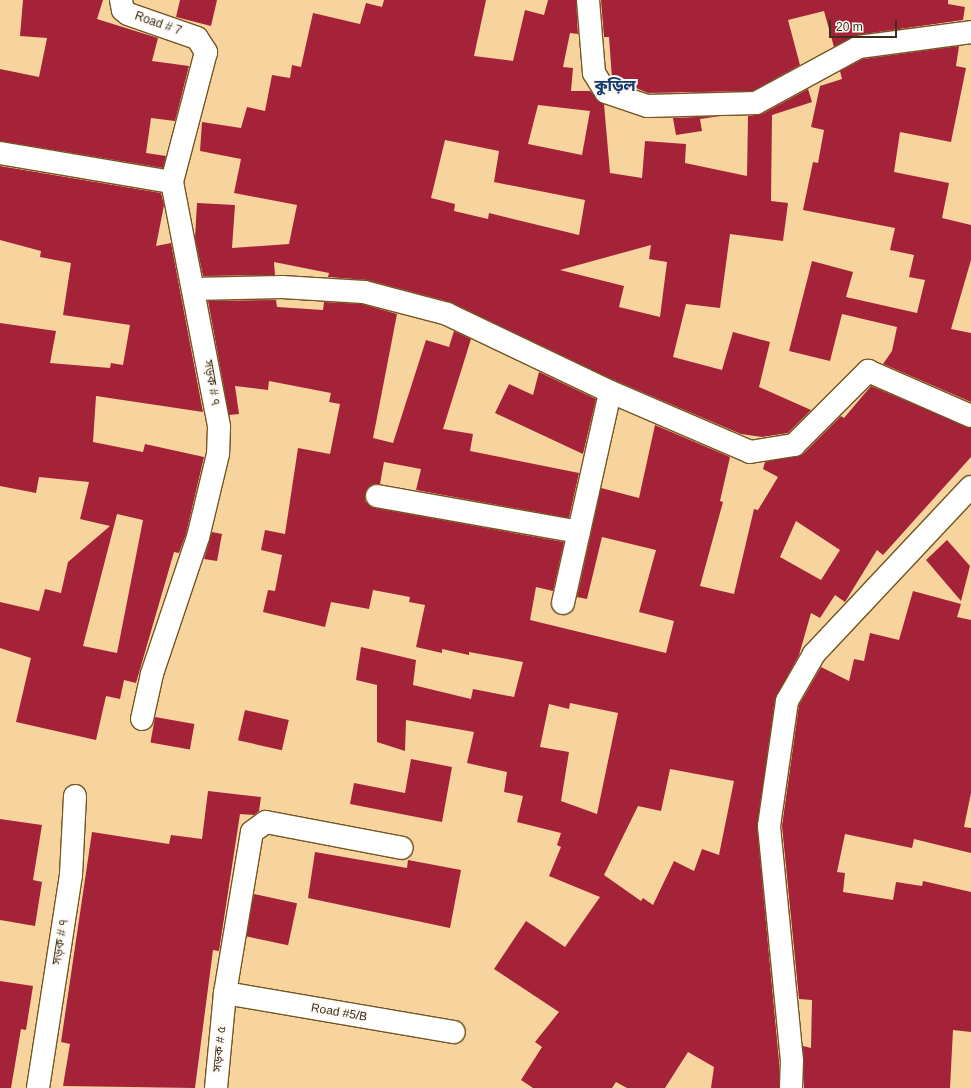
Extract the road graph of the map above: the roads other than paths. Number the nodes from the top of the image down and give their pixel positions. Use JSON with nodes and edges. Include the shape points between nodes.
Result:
{"nodes":[{"id":1,"x":121,"y":0,"type":"edge"},
{"id":2,"x":588,"y":0,"type":"edge"},
{"id":3,"x":971,"y":32,"type":"edge"},
{"id":4,"x":203,"y":43,"type":"joint"},
{"id":5,"x":0,"y":152,"type":"edge"},
{"id":6,"x":172,"y":182,"type":"junction"},
{"id":7,"x":194,"y":289,"type":"junction"},
{"id":8,"x":610,"y":392,"type":"junction"},
{"id":9,"x":971,"y":416,"type":"edge"},
{"id":10,"x":971,"y":487,"type":"edge"},
{"id":11,"x":377,"y":496,"type":"dead end"},
{"id":12,"x":580,"y":532,"type":"junction"},
{"id":13,"x":563,"y":603,"type":"dead end"},
{"id":14,"x":142,"y":719,"type":"dead end"},
{"id":15,"x":75,"y":796,"type":"dead end"},
{"id":16,"x":402,"y":848,"type":"dead end"},
{"id":17,"x":224,"y":1002,"type":"junction"},
{"id":18,"x":454,"y":1032,"type":"dead end"},
{"id":19,"x":38,"y":1088,"type":"edge"},
{"id":20,"x":216,"y":1088,"type":"edge"},
{"id":21,"x":791,"y":1088,"type":"edge"}],
"edges":[{"from":1,"to":4,"type":"street","name":"Road # 7","via":[[123,10],[128,14],[166,26]]},
{"from":2,"to":3,"type":"street","via":[[594,74],[606,92],[647,106],[756,103],[859,47]]},
{"from":4,"to":6,"type":"street","name":"সড়ক # ৭","via":[[206,52]]},
{"from":5,"to":6,"type":"street"},
{"from":6,"to":7,"type":"street","name":"সড়ক # ৭"},
{"from":7,"to":8,"type":"street","via":[[282,287],[364,292],[447,314]]},
{"from":7,"to":14,"type":"street","name":"সড়ক # ৭","via":[[219,442],[198,537],[152,674]]},
{"from":8,"to":9,"type":"street","via":[[750,452],[794,445],[868,371]]},
{"from":8,"to":12,"type":"street"},
{"from":10,"to":21,"type":"street","via":[[814,654],[787,701],[769,826],[792,1061]]},
{"from":11,"to":12,"type":"street"},
{"from":12,"to":13,"type":"street"},
{"from":15,"to":19,"type":"street","name":"সড়ক # ৭","via":[[72,875]]},
{"from":16,"to":17,"type":"street","name":"সড়ক # ৫","via":[[266,822],[258,826],[248,844]]},
{"from":17,"to":18,"type":"street","name":"Road #5/B"},
{"from":17,"to":20,"type":"street","name":"সড়ক # ৫"}]}
